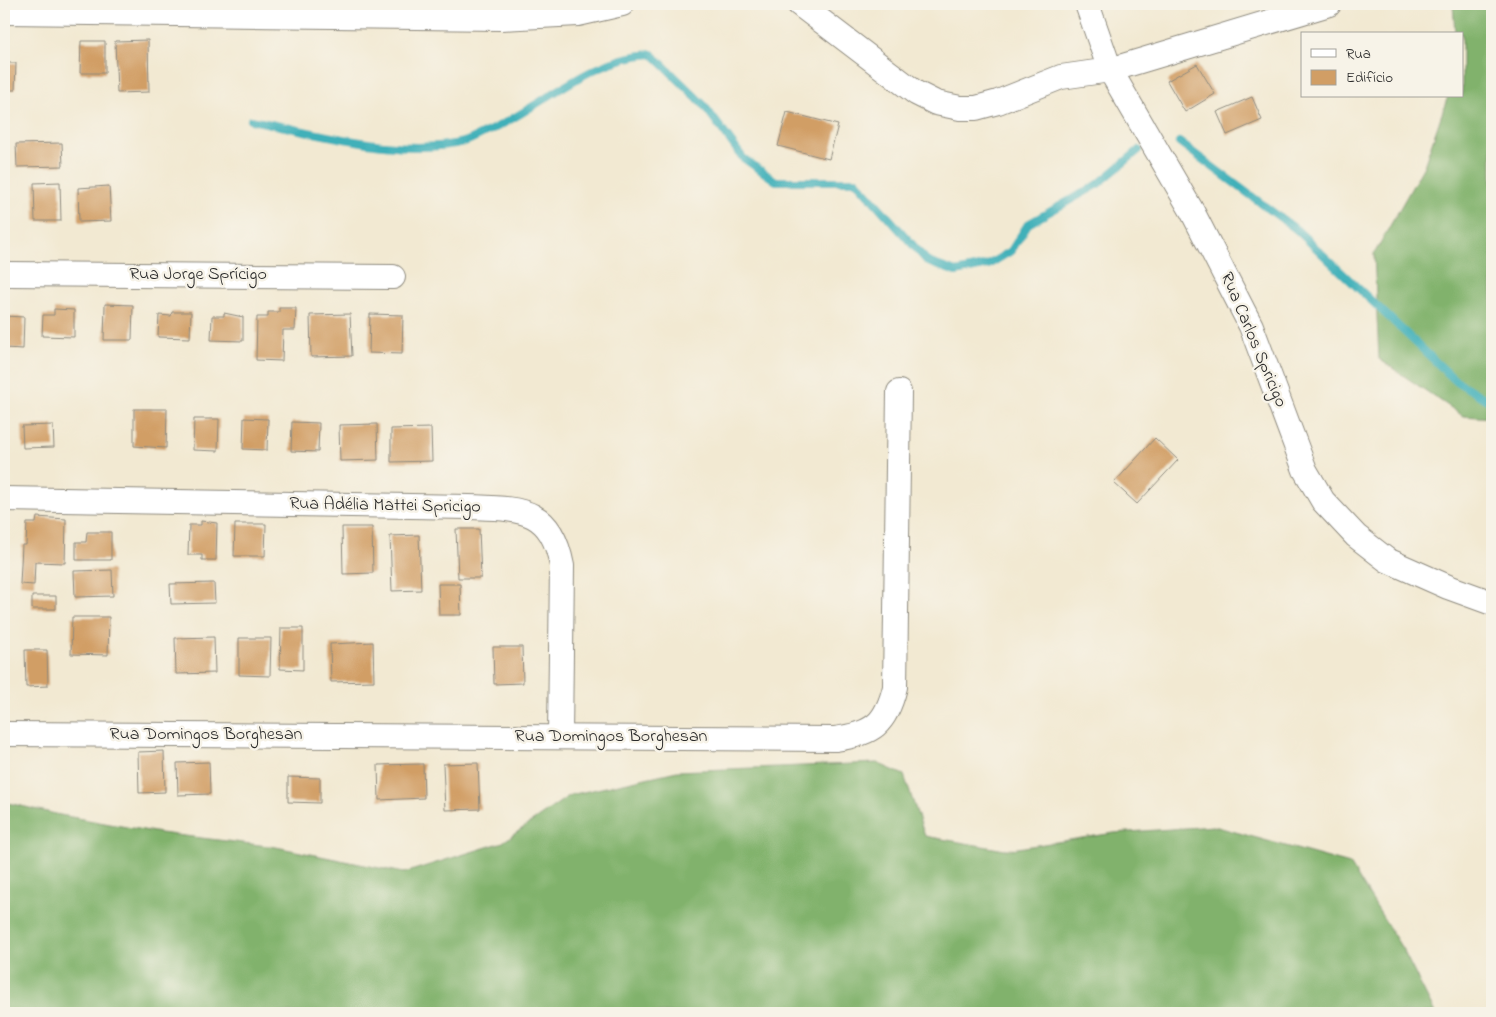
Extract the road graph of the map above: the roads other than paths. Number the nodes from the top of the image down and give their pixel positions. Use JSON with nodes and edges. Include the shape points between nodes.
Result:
{"nodes":[{"id":1,"x":622,"y":4,"type":"edge"},
{"id":2,"x":799,"y":4,"type":"edge"},
{"id":3,"x":1087,"y":4,"type":"edge"},
{"id":4,"x":1329,"y":4,"type":"edge"},
{"id":5,"x":4,"y":12,"type":"edge"},
{"id":6,"x":1110,"y":70,"type":"junction"},
{"id":7,"x":4,"y":274,"type":"edge"},
{"id":8,"x":392,"y":277,"type":"dead end"},
{"id":9,"x":899,"y":392,"type":"dead end"},
{"id":10,"x":4,"y":499,"type":"edge"},
{"id":11,"x":1492,"y":603,"type":"edge"},
{"id":12,"x":4,"y":734,"type":"edge"},
{"id":13,"x":560,"y":737,"type":"junction"}],
"edges":[{"from":1,"to":5,"type":"street","via":[[578,14],[500,18]]},
{"from":2,"to":6,"type":"street","via":[[916,93],[936,103],[976,108],[1061,77]]},
{"from":3,"to":6,"type":"street","name":"Rua Carlos Spricigo"},
{"from":4,"to":6,"type":"street"},
{"from":6,"to":11,"type":"street","name":"Rua Carlos Spricigo","via":[[1230,282],[1269,371],[1305,470],[1323,501],[1356,536],[1387,560]]},
{"from":7,"to":8,"type":"street","name":"Rua Jorge Sprícigo"},
{"from":9,"to":13,"type":"street","name":"Rua Domingos Borghesan","via":[[895,687],[883,720],[872,729],[835,739]]},
{"from":10,"to":13,"type":"street","name":"Rua Adélia Mattei Spricigo","via":[[469,507],[508,509],[529,514],[548,527],[558,544],[562,566]]},
{"from":12,"to":13,"type":"street","name":"Rua Domingos Borghesan"}]}
